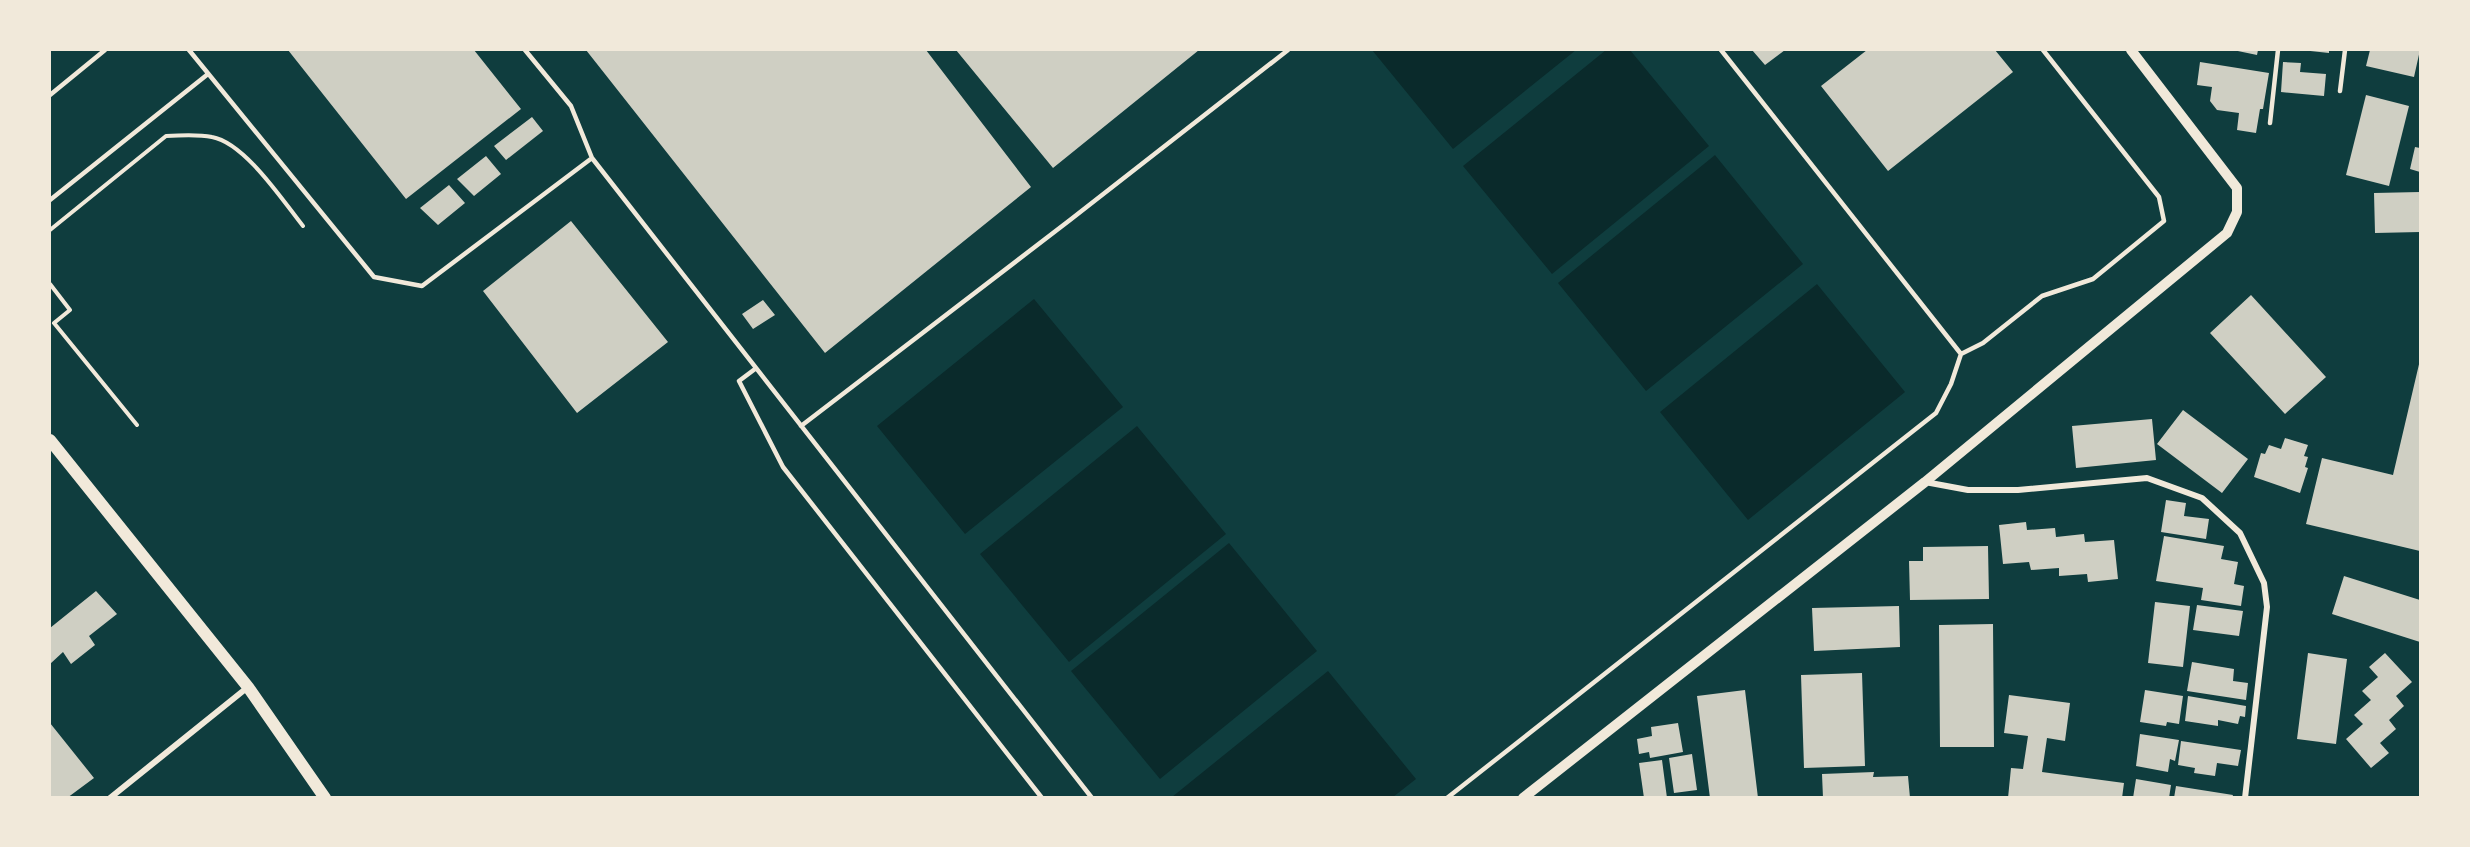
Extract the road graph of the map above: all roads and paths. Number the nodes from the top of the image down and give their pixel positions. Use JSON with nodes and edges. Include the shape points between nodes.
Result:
{"nodes":[{"id":1,"x":105,"y":50,"type":"edge"},
{"id":2,"x":189,"y":50,"type":"edge"},
{"id":3,"x":525,"y":50,"type":"edge"},
{"id":4,"x":1288,"y":50,"type":"edge"},
{"id":5,"x":1721,"y":50,"type":"edge"},
{"id":6,"x":2043,"y":50,"type":"edge"},
{"id":7,"x":2131,"y":50,"type":"edge"},
{"id":8,"x":2277,"y":50,"type":"edge"},
{"id":9,"x":2344,"y":50,"type":"edge"},
{"id":10,"x":208,"y":74,"type":"junction"},
{"id":11,"x":2340,"y":92,"type":"dead end"},
{"id":12,"x":50,"y":95,"type":"edge"},
{"id":13,"x":2270,"y":123,"type":"dead end"},
{"id":14,"x":592,"y":158,"type":"junction"},
{"id":15,"x":50,"y":200,"type":"edge"},
{"id":16,"x":303,"y":226,"type":"dead end"},
{"id":17,"x":50,"y":230,"type":"edge"},
{"id":18,"x":50,"y":284,"type":"edge"},
{"id":19,"x":1960,"y":354,"type":"junction"},
{"id":20,"x":755,"y":369,"type":"junction"},
{"id":21,"x":137,"y":425,"type":"dead end"},
{"id":22,"x":801,"y":426,"type":"junction"},
{"id":23,"x":50,"y":440,"type":"edge"},
{"id":24,"x":1924,"y":482,"type":"junction"},
{"id":25,"x":248,"y":687,"type":"junction"},
{"id":26,"x":110,"y":798,"type":"edge"},
{"id":27,"x":325,"y":798,"type":"edge"},
{"id":28,"x":1042,"y":798,"type":"edge"},
{"id":29,"x":1092,"y":798,"type":"edge"},
{"id":30,"x":1447,"y":798,"type":"edge"},
{"id":31,"x":1523,"y":798,"type":"edge"},
{"id":32,"x":2245,"y":798,"type":"edge"}],
"edges":[{"from":1,"to":12,"type":"lane"},
{"from":2,"to":10,"type":"lane"},
{"from":3,"to":14,"type":"lane","via":[[571,106]]},
{"from":4,"to":22,"type":"lane"},
{"from":5,"to":19,"type":"lane"},
{"from":6,"to":19,"type":"lane","via":[[2159,198],[2164,221],[2093,279],[2042,296],[1983,343]]},
{"from":7,"to":24,"type":"street","via":[[2237,188],[2237,212],[2227,233]]},
{"from":8,"to":13,"type":"lane"},
{"from":9,"to":11,"type":"lane"},
{"from":10,"to":14,"type":"lane","via":[[374,277],[422,286]]},
{"from":10,"to":15,"type":"lane"},
{"from":14,"to":20,"type":"lane"},
{"from":16,"to":17,"type":"path","via":[[251,161],[236,149],[214,137],[181,135],[166,136]]},
{"from":18,"to":21,"type":"path","via":[[70,310],[54,323]]},
{"from":19,"to":30,"type":"lane","via":[[1936,413]]},
{"from":20,"to":22,"type":"lane"},
{"from":20,"to":28,"type":"lane","via":[[739,381],[783,467]]},
{"from":22,"to":29,"type":"lane"},
{"from":23,"to":25,"type":"main road"},
{"from":24,"to":31,"type":"street"},
{"from":24,"to":32,"type":"street","via":[[1968,490],[2018,490],[2147,478],[2202,498],[2240,533],[2264,583],[2267,607]]},
{"from":25,"to":26,"type":"street"},
{"from":25,"to":27,"type":"main road"}]}
